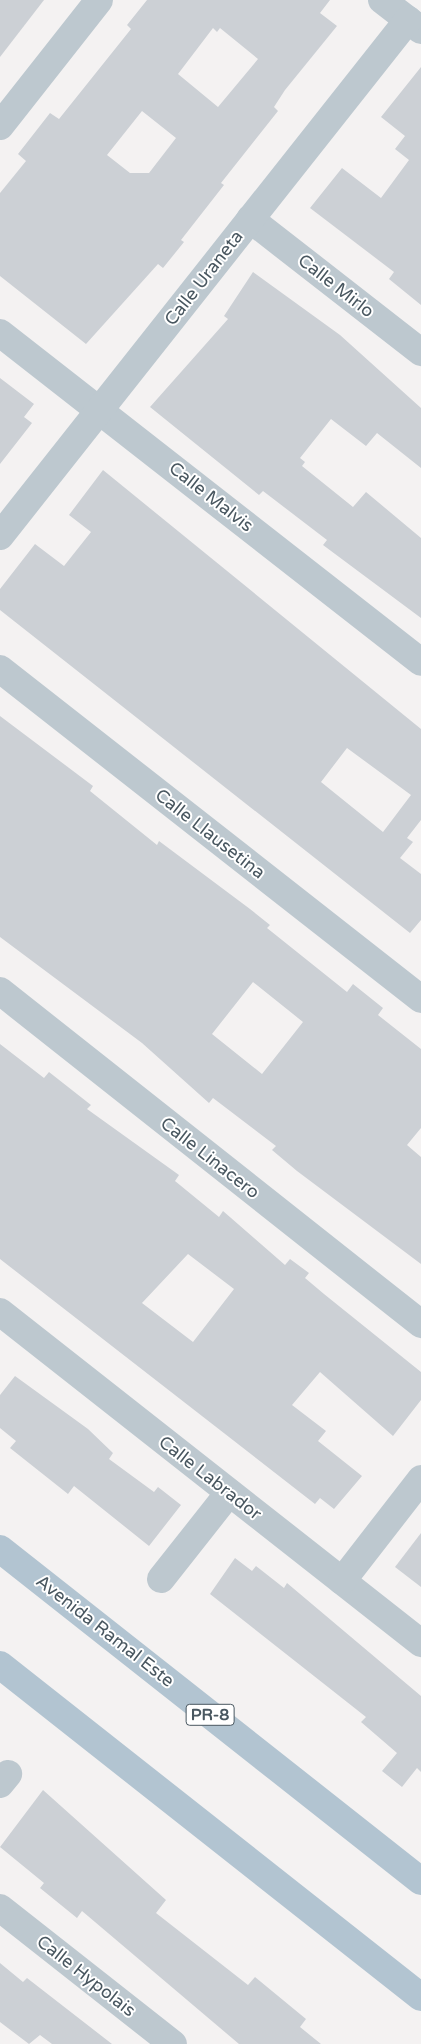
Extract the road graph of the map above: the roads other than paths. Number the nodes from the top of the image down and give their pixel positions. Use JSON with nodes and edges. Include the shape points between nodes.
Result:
{"nodes":[{"id":1,"x":99,"y":0,"type":"edge"},
{"id":2,"x":382,"y":0,"type":"edge"},
{"id":3,"x":414,"y":25,"type":"edge"},
{"id":4,"x":0,"y":126,"type":"edge"},
{"id":5,"x":250,"y":219,"type":"junction"},
{"id":6,"x":0,"y":333,"type":"edge"},
{"id":7,"x":421,"y":352,"type":"edge"},
{"id":8,"x":99,"y":410,"type":"junction"},
{"id":9,"x":0,"y":536,"type":"edge"},
{"id":10,"x":421,"y":662,"type":"edge"},
{"id":11,"x":0,"y":669,"type":"edge"},
{"id":12,"x":0,"y":991,"type":"edge"},
{"id":13,"x":421,"y":999,"type":"edge"},
{"id":14,"x":0,"y":1312,"type":"edge"},
{"id":15,"x":421,"y":1324,"type":"edge"},
{"id":16,"x":421,"y":1479,"type":"edge"},
{"id":17,"x":229,"y":1494,"type":"junction"},
{"id":18,"x":0,"y":1549,"type":"edge"},
{"id":19,"x":162,"y":1579,"type":"dead end"},
{"id":20,"x":342,"y":1580,"type":"junction"},
{"id":21,"x":421,"y":1643,"type":"edge"},
{"id":22,"x":0,"y":1665,"type":"edge"},
{"id":23,"x":421,"y":1881,"type":"edge"},
{"id":24,"x":0,"y":1908,"type":"edge"},
{"id":25,"x":421,"y":1997,"type":"edge"},
{"id":26,"x":172,"y":2044,"type":"edge"}],
"edges":[{"from":1,"to":4,"type":"street"},
{"from":2,"to":3,"type":"street"},
{"from":3,"to":5,"type":"street","name":"Calle Uraneta"},
{"from":5,"to":7,"type":"street","name":"Calle Mirlo"},
{"from":5,"to":8,"type":"street","name":"Calle Uraneta"},
{"from":6,"to":8,"type":"street","name":"Calle Malvis"},
{"from":8,"to":9,"type":"street","name":"Calle Uraneta"},
{"from":8,"to":10,"type":"street","name":"Calle Malvis"},
{"from":11,"to":13,"type":"street","name":"Calle Llausetina"},
{"from":12,"to":15,"type":"street","name":"Calle Linacero"},
{"from":14,"to":17,"type":"street","name":"Calle Labrador"},
{"from":16,"to":20,"type":"street"},
{"from":17,"to":19,"type":"street"},
{"from":17,"to":20,"type":"street","name":"Calle Labrador"},
{"from":18,"to":23,"type":"main road","name":"Avenida Ramal Este","number":"PR-8"},
{"from":20,"to":21,"type":"street","name":"Calle Labrador"},
{"from":22,"to":25,"type":"main road"},
{"from":24,"to":26,"type":"street","name":"Calle Hypolais"}]}
